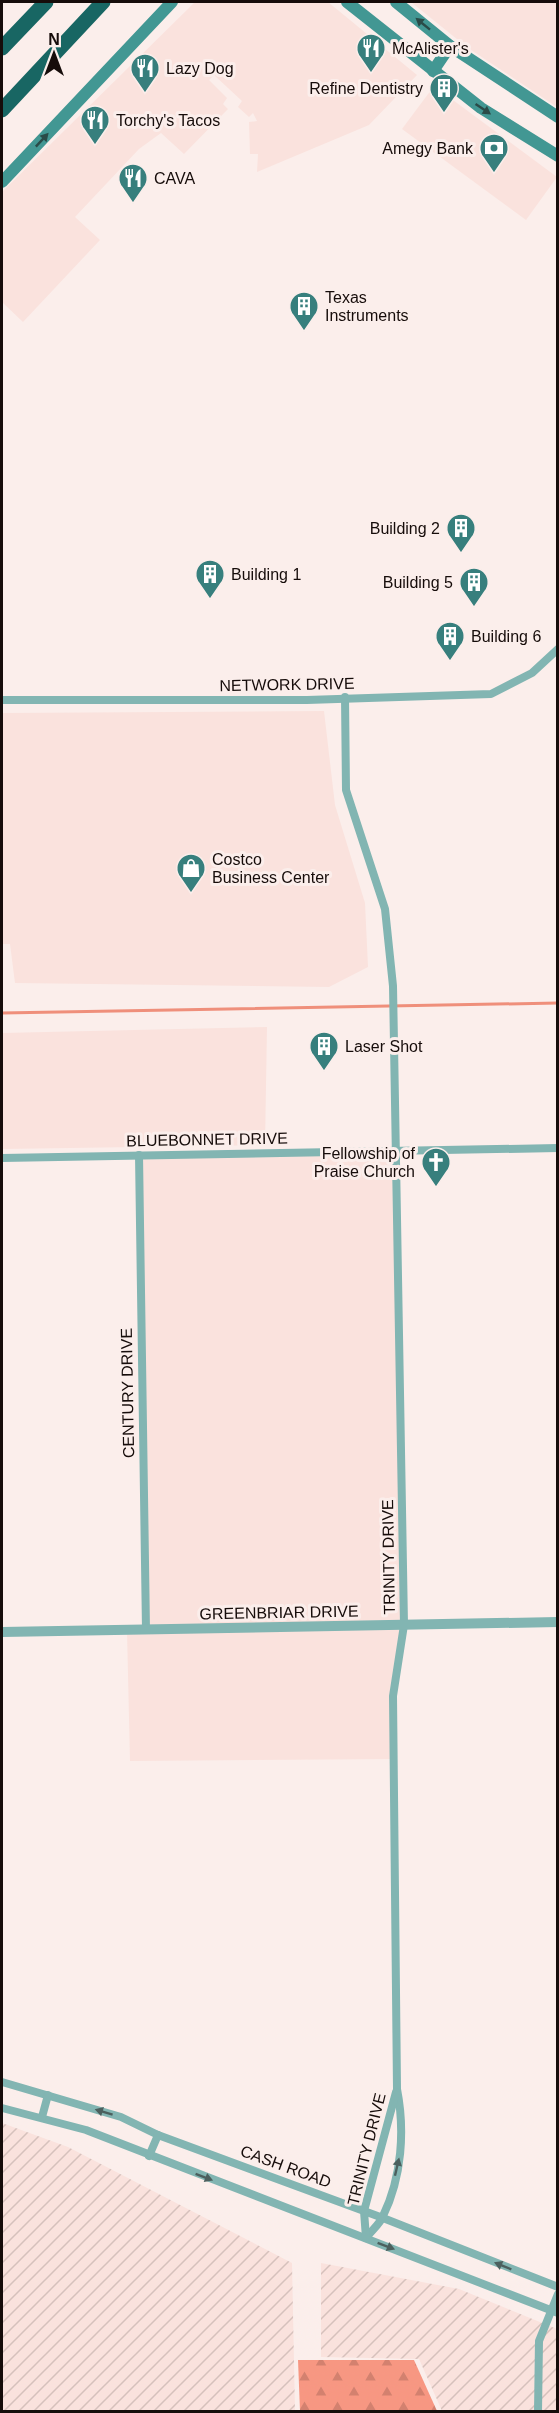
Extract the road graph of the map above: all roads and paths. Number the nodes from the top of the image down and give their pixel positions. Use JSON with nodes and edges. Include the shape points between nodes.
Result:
{"nodes":[{"id":1,"x":46,"y":2,"type":"edge"},
{"id":2,"x":103,"y":2,"type":"edge"},
{"id":3,"x":172,"y":2,"type":"edge"},
{"id":4,"x":347,"y":2,"type":"edge"},
{"id":5,"x":396,"y":2,"type":"edge"},
{"id":6,"x":450,"y":46,"type":"junction"},
{"id":7,"x":2,"y":48,"type":"edge"},
{"id":8,"x":433,"y":71,"type":"junction"},
{"id":9,"x":2,"y":110,"type":"edge"},
{"id":10,"x":558,"y":117,"type":"edge"},
{"id":11,"x":558,"y":156,"type":"edge"},
{"id":12,"x":2,"y":182,"type":"edge"},
{"id":13,"x":558,"y":649,"type":"edge"},
{"id":14,"x":550,"y":658,"type":"junction"},
{"id":15,"x":558,"y":666,"type":"edge"},
{"id":16,"x":345,"y":697,"type":"junction"},
{"id":17,"x":2,"y":700,"type":"edge"},
{"id":18,"x":558,"y":1148,"type":"edge"},
{"id":19,"x":397,"y":1151,"type":"junction"},
{"id":20,"x":139,"y":1155,"type":"junction"},
{"id":21,"x":2,"y":1158,"type":"edge"},
{"id":22,"x":558,"y":1622,"type":"edge"},
{"id":23,"x":404,"y":1625,"type":"junction"},
{"id":24,"x":146,"y":1630,"type":"junction"},
{"id":25,"x":2,"y":1632,"type":"edge"},
{"id":26,"x":2,"y":2082,"type":"edge"},
{"id":27,"x":397,"y":2089,"type":"junction"},
{"id":28,"x":48,"y":2095,"type":"junction"},
{"id":29,"x":2,"y":2108,"type":"edge"},
{"id":30,"x":42,"y":2117,"type":"junction"},
{"id":31,"x":158,"y":2135,"type":"junction"},
{"id":32,"x":149,"y":2156,"type":"junction"},
{"id":33,"x":364,"y":2211,"type":"junction"},
{"id":34,"x":383,"y":2218,"type":"junction"},
{"id":35,"x":366,"y":2238,"type":"junction"},
{"id":36,"x":558,"y":2287,"type":"edge"},
{"id":37,"x":558,"y":2294,"type":"edge"},
{"id":38,"x":554,"y":2311,"type":"edge"},
{"id":39,"x":538,"y":2412,"type":"edge"}],
"edges":[{"from":1,"to":7,"type":"highway"},
{"from":2,"to":9,"type":"highway"},
{"from":12,"to":3,"type":"main road","one_way":true},
{"from":4,"to":8,"type":"main road"},
{"from":6,"to":5,"type":"main road","one_way":true},
{"from":6,"to":8,"type":"main road"},
{"from":6,"to":10,"type":"main road"},
{"from":8,"to":11,"type":"main road","one_way":true,"via":[[481,108]]},
{"from":13,"to":14,"type":"street","name":"NETWORK DRIVE"},
{"from":14,"to":15,"type":"street"},
{"from":14,"to":16,"type":"street","name":"NETWORK DRIVE","via":[[491,694]]},
{"from":16,"to":17,"type":"street","name":"NETWORK DRIVE"},
{"from":16,"to":19,"type":"street","name":"TRINITY DRIVE","via":[[346,790],[385,909],[393,986]]},
{"from":18,"to":19,"type":"street","name":"BLUEBONNET DRIVE"},
{"from":19,"to":20,"type":"street","name":"BLUEBONNET DRIVE"},
{"from":19,"to":23,"type":"street","name":"TRINITY DRIVE"},
{"from":20,"to":21,"type":"street","name":"BLUEBONNET DRIVE"},
{"from":20,"to":24,"type":"street","name":"CENTURY DRIVE"},
{"from":22,"to":23,"type":"street","name":"GREENBRIAR DRIVE"},
{"from":23,"to":24,"type":"street","name":"GREENBRIAR DRIVE"},
{"from":23,"to":27,"type":"street","name":"TRINITY DRIVE","via":[[393,1696]]},
{"from":24,"to":25,"type":"street","name":"GREENBRIAR DRIVE"},
{"from":26,"to":28,"type":"street","name":"CASH ROAD"},
{"from":27,"to":33,"type":"street","name":"TRINITY DRIVE"},
{"from":34,"to":27,"type":"street","name":"TRINITY DRIVE","one_way":true,"via":[[402,2140],[403,2118]]},
{"from":28,"to":30,"type":"street"},
{"from":31,"to":28,"type":"street","name":"CASH ROAD","one_way":true,"via":[[121,2117]]},
{"from":29,"to":30,"type":"street"},
{"from":30,"to":32,"type":"street"},
{"from":31,"to":32,"type":"street"},
{"from":31,"to":33,"type":"street","name":"CASH ROAD"},
{"from":32,"to":35,"type":"street","one_way":true},
{"from":33,"to":34,"type":"street","name":"CASH ROAD"},
{"from":33,"to":35,"type":"street","name":"TRINITY DRIVE"},
{"from":34,"to":35,"type":"street","name":"TRINITY DRIVE"},
{"from":36,"to":34,"type":"street","name":"CASH ROAD","one_way":true},
{"from":35,"to":38,"type":"street","one_way":true},
{"from":37,"to":38,"type":"street"},
{"from":38,"to":39,"type":"street","via":[[539,2342]]}]}
